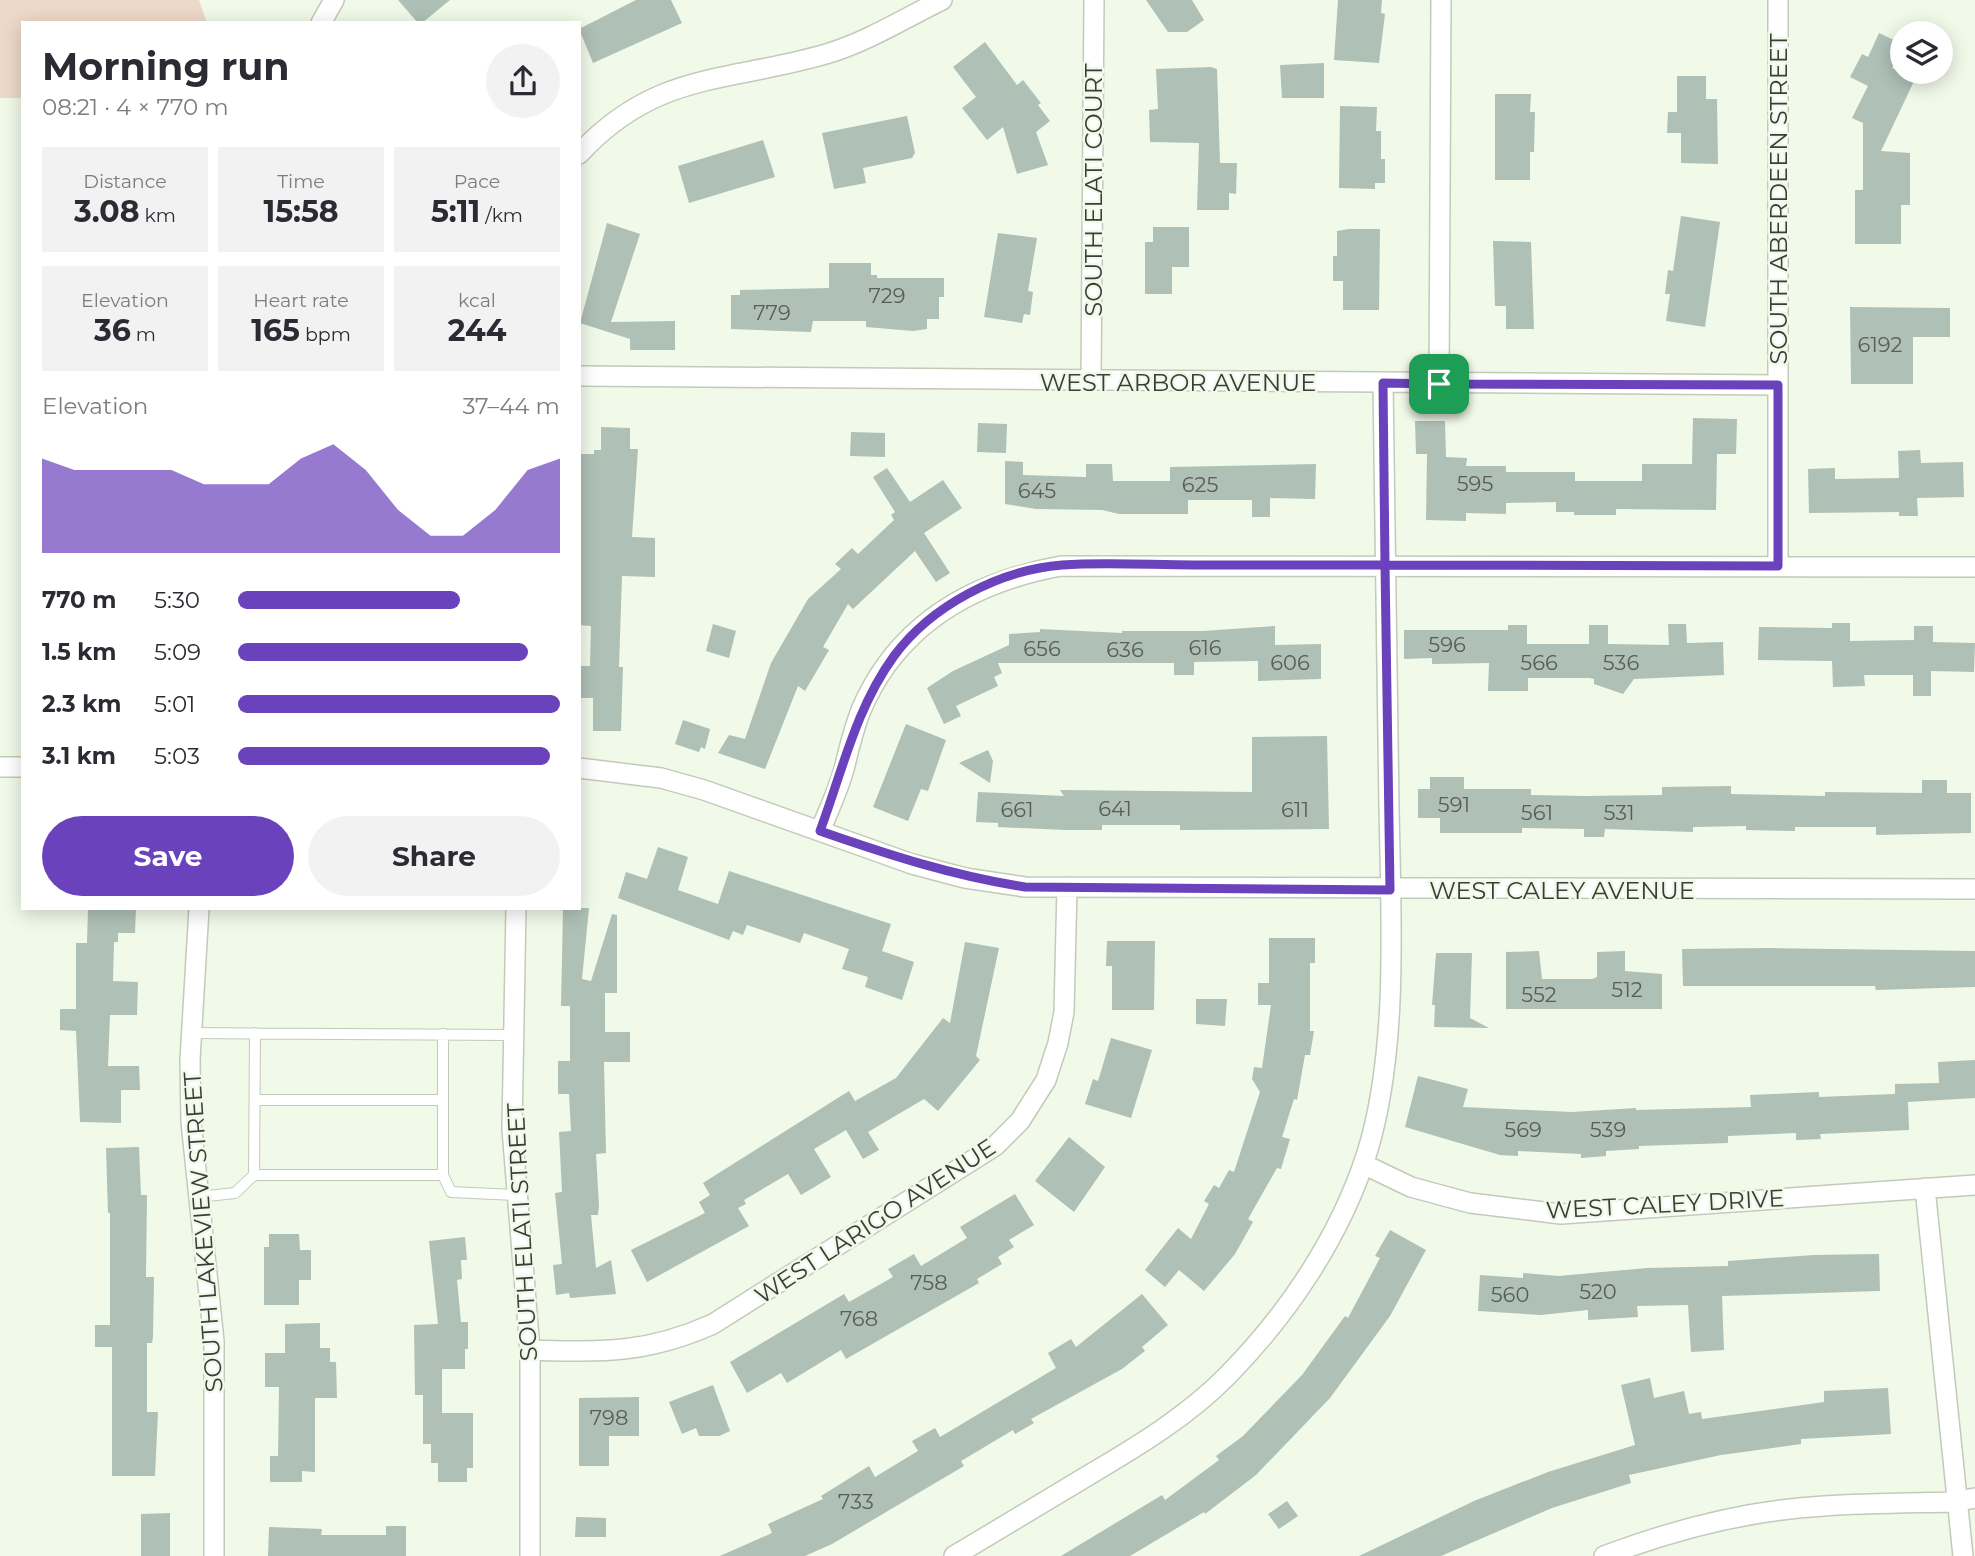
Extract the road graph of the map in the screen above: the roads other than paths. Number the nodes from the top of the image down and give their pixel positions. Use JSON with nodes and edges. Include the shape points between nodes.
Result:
{"nodes":[{"id":1,"x":334,"y":0,"type":"edge"},
{"id":2,"x":942,"y":0,"type":"edge"},
{"id":3,"x":1094,"y":0,"type":"edge"},
{"id":4,"x":1441,"y":0,"type":"edge"},
{"id":5,"x":1778,"y":0,"type":"edge"},
{"id":6,"x":322,"y":21,"type":"edge"},
{"id":7,"x":581,"y":152,"type":"edge"},
{"id":8,"x":581,"y":376,"type":"edge"},
{"id":9,"x":1091,"y":381,"type":"junction"},
{"id":10,"x":1383,"y":383,"type":"junction"},
{"id":11,"x":1439,"y":384,"type":"junction"},
{"id":12,"x":1778,"y":385,"type":"junction"},
{"id":13,"x":1385,"y":565,"type":"junction"},
{"id":14,"x":1778,"y":566,"type":"junction"},
{"id":15,"x":1975,"y":567,"type":"edge"},
{"id":16,"x":0,"y":767,"type":"edge"},
{"id":17,"x":21,"y":767,"type":"edge"},
{"id":18,"x":581,"y":768,"type":"edge"},
{"id":19,"x":820,"y":831,"type":"junction"},
{"id":20,"x":1067,"y":887,"type":"junction"},
{"id":21,"x":1975,"y":889,"type":"edge"},
{"id":22,"x":1390,"y":890,"type":"junction"},
{"id":23,"x":200,"y":910,"type":"edge"},
{"id":24,"x":516,"y":910,"type":"edge"},
{"id":25,"x":192,"y":1033,"type":"junction"},
{"id":26,"x":255,"y":1033,"type":"junction"},
{"id":27,"x":443,"y":1034,"type":"junction"},
{"id":28,"x":515,"y":1035,"type":"junction"},
{"id":29,"x":255,"y":1100,"type":"junction"},
{"id":30,"x":443,"y":1100,"type":"junction"},
{"id":31,"x":1363,"y":1164,"type":"junction"},
{"id":32,"x":254,"y":1175,"type":"junction"},
{"id":33,"x":443,"y":1175,"type":"junction"},
{"id":34,"x":1975,"y":1185,"type":"edge"},
{"id":35,"x":1925,"y":1188,"type":"junction"},
{"id":36,"x":519,"y":1195,"type":"junction"},
{"id":37,"x":198,"y":1197,"type":"junction"},
{"id":38,"x":530,"y":1350,"type":"junction"},
{"id":39,"x":1967,"y":1499,"type":"edge"},
{"id":40,"x":214,"y":1556,"type":"edge"},
{"id":41,"x":530,"y":1556,"type":"edge"},
{"id":42,"x":954,"y":1556,"type":"edge"},
{"id":43,"x":1604,"y":1556,"type":"edge"},
{"id":44,"x":1963,"y":1556,"type":"edge"}],
"edges":[{"from":1,"to":6,"type":"street"},
{"from":2,"to":7,"type":"street","via":[[828,54],[671,89],[621,114]]},
{"from":3,"to":9,"type":"street","name":"SOUTH ELATI COURT"},
{"from":4,"to":11,"type":"street"},
{"from":5,"to":12,"type":"street","name":"SOUTH ABERDEEN STREET"},
{"from":8,"to":9,"type":"street","name":"WEST ARBOR AVENUE"},
{"from":9,"to":10,"type":"street","name":"WEST ARBOR AVENUE"},
{"from":10,"to":11,"type":"street","name":"WEST ARBOR AVENUE"},
{"from":10,"to":13,"type":"street"},
{"from":11,"to":12,"type":"street","name":"WEST ARBOR AVENUE"},
{"from":12,"to":14,"type":"street","name":"SOUTH ABERDEEN STREET"},
{"from":13,"to":14,"type":"street"},
{"from":13,"to":19,"type":"street","via":[[1061,565],[977,590],[911,636],[874,687]]},
{"from":13,"to":22,"type":"street"},
{"from":14,"to":15,"type":"street"},
{"from":16,"to":17,"type":"street"},
{"from":18,"to":19,"type":"street","name":"WEST CALEY AVENUE","via":[[661,778]]},
{"from":19,"to":20,"type":"street","name":"WEST CALEY AVENUE","via":[[965,878],[1025,887]]},
{"from":20,"to":22,"type":"street","name":"WEST CALEY AVENUE"},
{"from":20,"to":38,"type":"street","name":"WEST LARIGO AVENUE","via":[[1064,1012],[1055,1053],[1034,1102],[995,1146],[713,1324],[682,1338],[604,1352]]},
{"from":21,"to":22,"type":"street","name":"WEST CALEY AVENUE"},
{"from":22,"to":31,"type":"street","via":[[1387,1041],[1377,1112]]},
{"from":23,"to":25,"type":"street","name":"SOUTH LAKEVIEW STREET"},
{"from":24,"to":28,"type":"street","name":"SOUTH ELATI STREET"},
{"from":25,"to":26,"type":"lane"},
{"from":25,"to":37,"type":"street","name":"SOUTH LAKEVIEW STREET","via":[[191,1122]]},
{"from":26,"to":27,"type":"lane"},
{"from":26,"to":29,"type":"lane"},
{"from":27,"to":28,"type":"lane"},
{"from":27,"to":30,"type":"lane"},
{"from":28,"to":36,"type":"street","name":"SOUTH ELATI STREET","via":[[512,1129]]},
{"from":29,"to":30,"type":"lane"},
{"from":29,"to":32,"type":"lane"},
{"from":30,"to":33,"type":"lane"},
{"from":31,"to":35,"type":"street","name":"WEST CALEY DRIVE","via":[[1411,1186],[1470,1203],[1562,1214]]},
{"from":31,"to":42,"type":"street","via":[[1314,1266],[1280,1315],[1228,1375],[1152,1438]]},
{"from":32,"to":33,"type":"lane"},
{"from":32,"to":37,"type":"lane","via":[[235,1193]]},
{"from":33,"to":36,"type":"lane","via":[[451,1192]]},
{"from":34,"to":35,"type":"street","name":"WEST CALEY DRIVE"},
{"from":35,"to":39,"type":"street"},
{"from":36,"to":38,"type":"street","name":"SOUTH ELATI STREET"},
{"from":37,"to":40,"type":"street","name":"SOUTH LAKEVIEW STREET","via":[[214,1341]]},
{"from":38,"to":41,"type":"street","name":"SOUTH ELATI STREET"},
{"from":39,"to":43,"type":"street","via":[[1763,1513],[1692,1528]]},
{"from":39,"to":44,"type":"street"}]}
